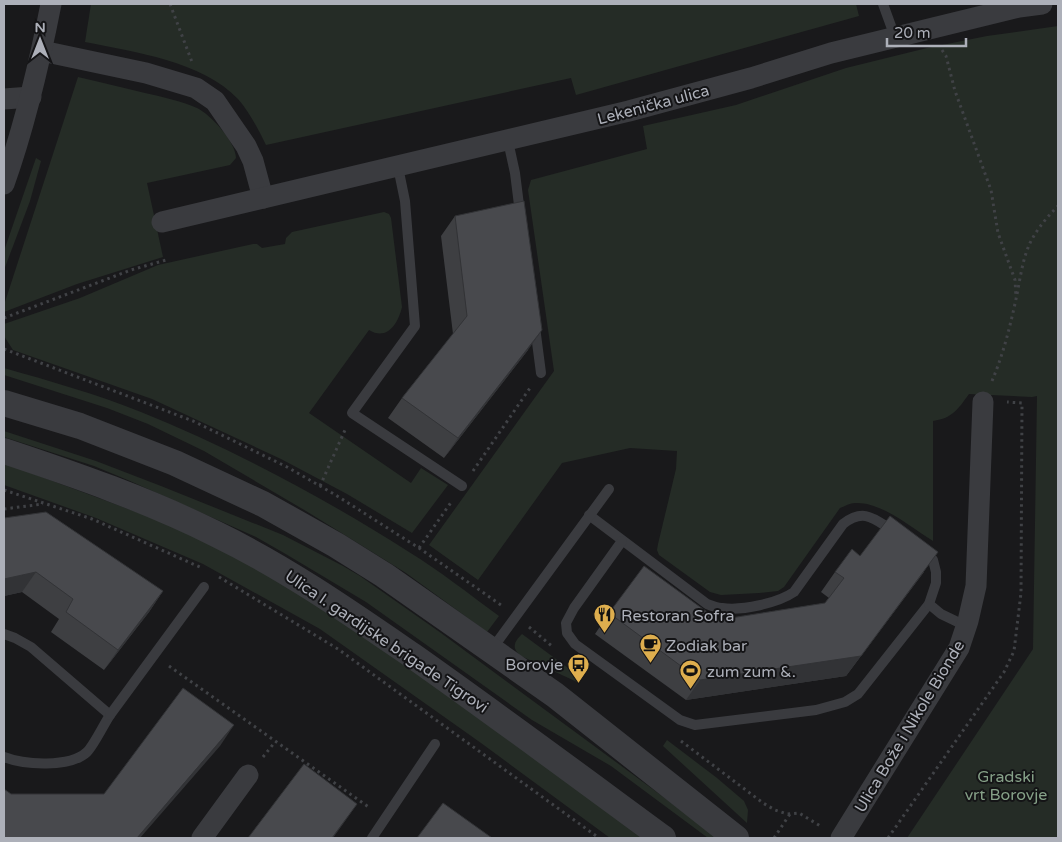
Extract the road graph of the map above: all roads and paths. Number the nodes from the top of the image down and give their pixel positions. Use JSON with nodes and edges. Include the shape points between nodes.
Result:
{"nodes":[{"id":1,"x":51,"y":4,"type":"edge"},
{"id":2,"x":170,"y":4,"type":"edge"},
{"id":3,"x":883,"y":4,"type":"edge"},
{"id":4,"x":1042,"y":4,"type":"edge"},
{"id":5,"x":895,"y":37,"type":"junction"},
{"id":6,"x":937,"y":44,"type":"dead end"},
{"id":7,"x":42,"y":51,"type":"junction"},
{"id":8,"x":205,"y":94,"type":"junction"},
{"id":9,"x":31,"y":97,"type":"junction"},
{"id":10,"x":4,"y":99,"type":"edge"},
{"id":11,"x":508,"y":140,"type":"junction"},
{"id":12,"x":398,"y":167,"type":"junction"},
{"id":13,"x":4,"y":184,"type":"edge"},
{"id":14,"x":263,"y":198,"type":"junction"},
{"id":15,"x":1058,"y":206,"type":"edge"},
{"id":16,"x":522,"y":221,"type":"edge"},
{"id":17,"x":162,"y":222,"type":"dead end"},
{"id":18,"x":166,"y":260,"type":"dead end"},
{"id":19,"x":1016,"y":302,"type":"junction"},
{"id":20,"x":534,"y":316,"type":"edge"},
{"id":21,"x":4,"y":318,"type":"edge"},
{"id":22,"x":4,"y":349,"type":"edge"},
{"id":23,"x":541,"y":373,"type":"joint"},
{"id":24,"x":983,"y":402,"type":"joint"},
{"id":25,"x":4,"y":403,"type":"edge"},
{"id":26,"x":352,"y":413,"type":"junction"},
{"id":27,"x":4,"y":451,"type":"edge"},
{"id":28,"x":320,"y":486,"type":"junction"},
{"id":29,"x":462,"y":486,"type":"junction"},
{"id":30,"x":609,"y":488,"type":"dead end"},
{"id":31,"x":4,"y":490,"type":"edge"},
{"id":32,"x":45,"y":504,"type":"junction"},
{"id":33,"x":4,"y":509,"type":"edge"},
{"id":34,"x":589,"y":515,"type":"junction"},
{"id":35,"x":900,"y":535,"type":"edge"},
{"id":36,"x":622,"y":541,"type":"junction"},
{"id":37,"x":917,"y":545,"type":"edge"},
{"id":38,"x":420,"y":548,"type":"junction"},
{"id":39,"x":204,"y":569,"type":"dead end"},
{"id":40,"x":213,"y":573,"type":"dead end"},
{"id":41,"x":204,"y":587,"type":"dead end"},
{"id":42,"x":930,"y":604,"type":"junction"},
{"id":43,"x":504,"y":608,"type":"dead end"},
{"id":44,"x":966,"y":626,"type":"junction"},
{"id":45,"x":4,"y":634,"type":"edge"},
{"id":46,"x":491,"y":650,"type":"junction"},
{"id":47,"x":154,"y":655,"type":"junction"},
{"id":48,"x":110,"y":715,"type":"junction"},
{"id":49,"x":435,"y":744,"type":"dead end"},
{"id":50,"x":4,"y":757,"type":"edge"},
{"id":51,"x":248,"y":775,"type":"dead end"},
{"id":52,"x":790,"y":814,"type":"dead end"},
{"id":53,"x":386,"y":818,"type":"junction"},
{"id":54,"x":202,"y":838,"type":"edge"},
{"id":55,"x":372,"y":838,"type":"edge"},
{"id":56,"x":599,"y":838,"type":"edge"},
{"id":57,"x":663,"y":838,"type":"edge"},
{"id":58,"x":736,"y":838,"type":"edge"},
{"id":59,"x":774,"y":838,"type":"edge"},
{"id":60,"x":841,"y":838,"type":"edge"}],
"edges":[{"from":1,"to":7,"type":"street"},
{"from":2,"to":8,"type":"path"},
{"from":3,"to":5,"type":"lane"},
{"from":4,"to":5,"type":"street","name":"Lekenička ulica","via":[[1019,6]]},
{"from":5,"to":11,"type":"street","name":"Lekenička ulica","via":[[629,112]]},
{"from":6,"to":19,"type":"path","via":[[946,56],[991,190],[998,233],[1015,280]]},
{"from":7,"to":8,"type":"street","via":[[154,75]]},
{"from":7,"to":9,"type":"street"},
{"from":8,"to":14,"type":"street","via":[[215,101],[246,146]]},
{"from":9,"to":10,"type":"street"},
{"from":9,"to":13,"type":"street"},
{"from":11,"to":12,"type":"street","name":"Lekenička ulica"},
{"from":11,"to":16,"type":"lane"},
{"from":12,"to":14,"type":"street","name":"Lekenička ulica"},
{"from":12,"to":26,"type":"lane","via":[[405,201],[415,326]]},
{"from":14,"to":17,"type":"street","name":"Lekenička ulica"},
{"from":15,"to":19,"type":"path","via":[[1037,230],[1030,244]]},
{"from":18,"to":21,"type":"path"},
{"from":19,"to":24,"type":"path","via":[[998,367]]},
{"from":20,"to":23,"type":"lane"},
{"from":22,"to":28,"type":"path","via":[[193,421]]},
{"from":23,"to":29,"type":"path"},
{"from":24,"to":44,"type":"street","name":"Ulica Bože i Nikole Bionde","via":[[976,586]]},
{"from":25,"to":46,"type":"street","via":[[80,426],[175,463],[263,504],[384,575]]},
{"from":26,"to":28,"type":"path"},
{"from":26,"to":29,"type":"lane"},
{"from":27,"to":57,"type":"street","name":"Ulica I. gardijske brigade Tigrovi","via":[[158,506],[218,534],[314,588],[466,693]]},
{"from":28,"to":38,"type":"path"},
{"from":29,"to":38,"type":"path"},
{"from":30,"to":34,"type":"lane"},
{"from":31,"to":32,"type":"path"},
{"from":32,"to":33,"type":"path"},
{"from":32,"to":39,"type":"path","via":[[92,519]]},
{"from":34,"to":36,"type":"lane"},
{"from":34,"to":46,"type":"lane"},
{"from":35,"to":36,"type":"lane","via":[[868,515],[852,517],[843,524],[794,592],[785,598],[741,609],[707,604]]},
{"from":36,"to":42,"type":"lane","via":[[574,608],[566,624],[567,633],[575,644],[680,720],[695,725],[816,710],[845,702],[858,694]]},
{"from":37,"to":42,"type":"lane","via":[[925,550],[936,572]]},
{"from":38,"to":43,"type":"path"},
{"from":40,"to":56,"type":"path","via":[[338,650]]},
{"from":41,"to":47,"type":"lane"},
{"from":42,"to":44,"type":"lane","via":[[941,614]]},
{"from":44,"to":60,"type":"street","name":"Ulica Bože i Nikole Bionde","via":[[959,648]]},
{"from":45,"to":48,"type":"lane","via":[[31,647]]},
{"from":46,"to":58,"type":"street","via":[[555,695]]},
{"from":47,"to":48,"type":"lane"},
{"from":47,"to":53,"type":"path"},
{"from":48,"to":50,"type":"lane","via":[[87,752],[73,759],[32,763]]},
{"from":49,"to":53,"type":"lane"},
{"from":51,"to":54,"type":"street"},
{"from":52,"to":59,"type":"path"},
{"from":53,"to":55,"type":"lane"}]}
